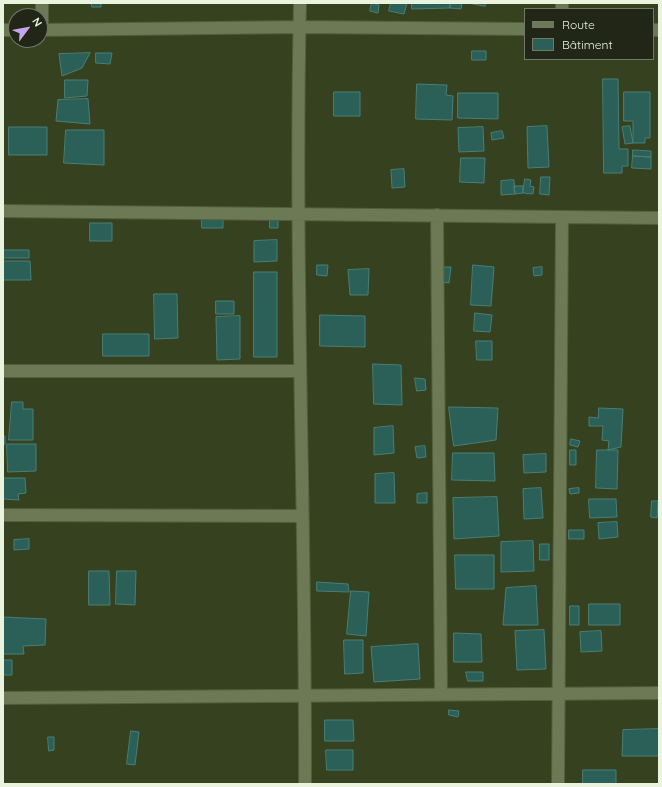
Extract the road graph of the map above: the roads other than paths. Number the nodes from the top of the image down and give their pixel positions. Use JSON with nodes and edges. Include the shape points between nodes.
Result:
{"nodes":[{"id":1,"x":300,"y":3,"type":"edge"},
{"id":2,"x":300,"y":27,"type":"junction"},
{"id":3,"x":524,"y":29,"type":"edge"},
{"id":4,"x":48,"y":30,"type":"edge"},
{"id":5,"x":3,"y":211,"type":"edge"},
{"id":6,"x":299,"y":214,"type":"junction"},
{"id":7,"x":437,"y":215,"type":"junction"},
{"id":8,"x":562,"y":216,"type":"junction"},
{"id":9,"x":659,"y":218,"type":"edge"},
{"id":10,"x":3,"y":371,"type":"edge"},
{"id":11,"x":300,"y":371,"type":"junction"},
{"id":12,"x":3,"y":515,"type":"edge"},
{"id":13,"x":302,"y":516,"type":"junction"},
{"id":14,"x":558,"y":693,"type":"junction"},
{"id":15,"x":659,"y":693,"type":"edge"},
{"id":16,"x":441,"y":694,"type":"junction"},
{"id":17,"x":305,"y":696,"type":"junction"},
{"id":18,"x":3,"y":698,"type":"edge"},
{"id":19,"x":305,"y":784,"type":"edge"},
{"id":20,"x":558,"y":784,"type":"edge"}],
"edges":[{"from":1,"to":2,"type":"street"},
{"from":2,"to":3,"type":"street"},
{"from":2,"to":4,"type":"street"},
{"from":2,"to":6,"type":"street"},
{"from":5,"to":6,"type":"street"},
{"from":6,"to":7,"type":"street"},
{"from":6,"to":11,"type":"street"},
{"from":7,"to":8,"type":"street"},
{"from":7,"to":16,"type":"street"},
{"from":8,"to":9,"type":"street"},
{"from":8,"to":14,"type":"street"},
{"from":10,"to":11,"type":"street"},
{"from":11,"to":13,"type":"street"},
{"from":12,"to":13,"type":"street"},
{"from":13,"to":17,"type":"street"},
{"from":14,"to":15,"type":"street"},
{"from":14,"to":16,"type":"street"},
{"from":14,"to":20,"type":"street"},
{"from":16,"to":17,"type":"street"},
{"from":17,"to":18,"type":"street"},
{"from":17,"to":19,"type":"street"}]}
